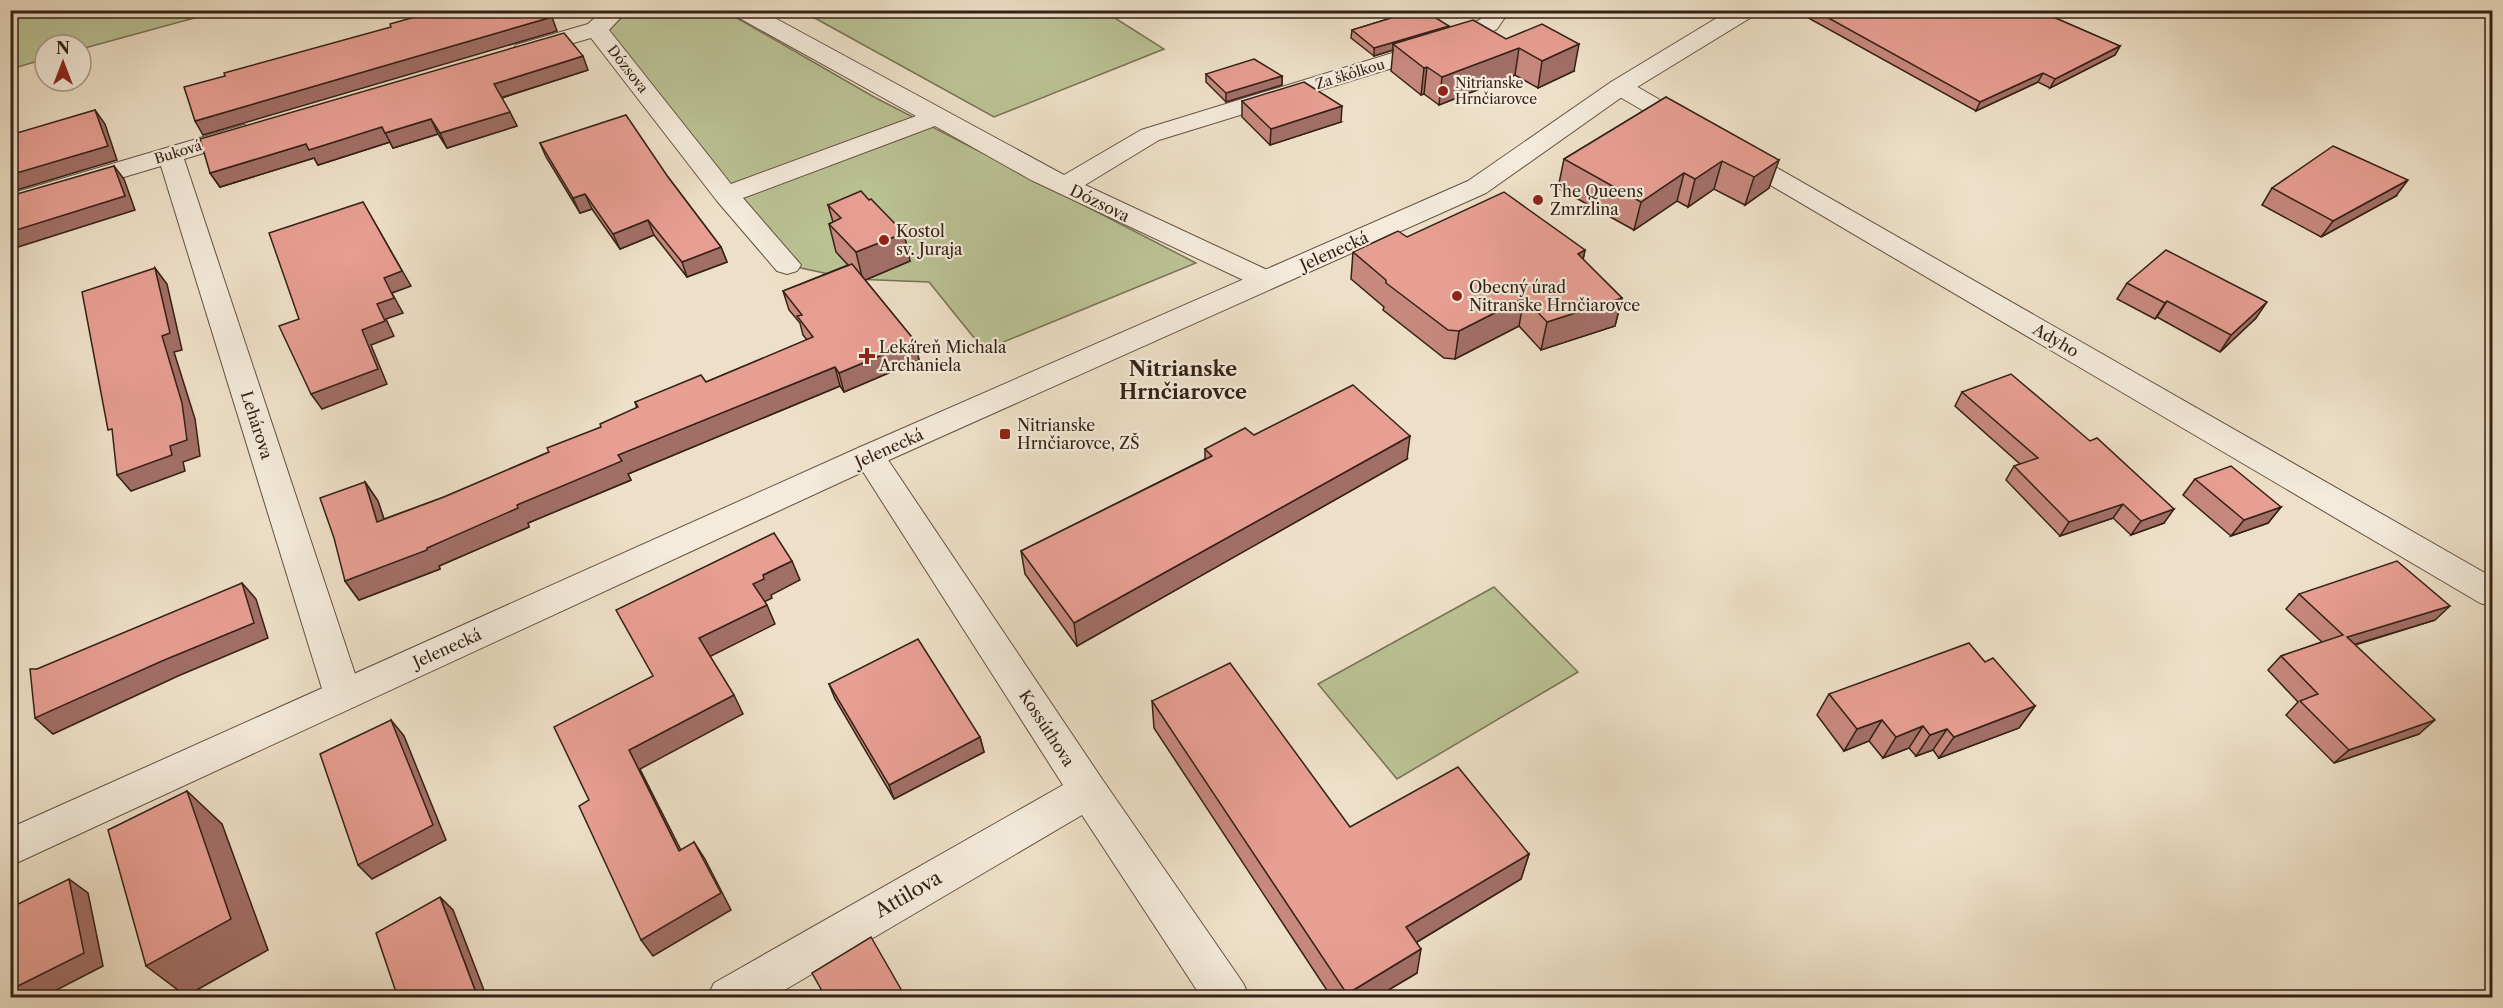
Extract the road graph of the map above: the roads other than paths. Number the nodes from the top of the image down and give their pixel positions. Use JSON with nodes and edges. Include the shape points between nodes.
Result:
{"nodes":[{"id":1,"x":617,"y":10,"type":"edge"},
{"id":2,"x":742,"y":10,"type":"edge"},
{"id":3,"x":1499,"y":10,"type":"edge"},
{"id":4,"x":1747,"y":10,"type":"edge"},
{"id":5,"x":596,"y":29,"type":"junction"},
{"id":6,"x":506,"y":55,"type":"edge"},
{"id":7,"x":1620,"y":87,"type":"junction"},
{"id":8,"x":936,"y":117,"type":"junction"},
{"id":9,"x":271,"y":125,"type":"edge"},
{"id":10,"x":170,"y":155,"type":"junction"},
{"id":11,"x":1065,"y":186,"type":"junction"},
{"id":12,"x":726,"y":195,"type":"junction"},
{"id":13,"x":10,"y":203,"type":"edge"},
{"id":14,"x":787,"y":265,"type":"dead end"},
{"id":15,"x":1266,"y":280,"type":"junction"},
{"id":16,"x":869,"y":456,"type":"junction"},
{"id":17,"x":2493,"y":592,"type":"edge"},
{"id":18,"x":342,"y":695,"type":"junction"},
{"id":19,"x":1088,"y":791,"type":"junction"},
{"id":20,"x":10,"y":848,"type":"edge"},
{"id":21,"x":729,"y":998,"type":"edge"},
{"id":22,"x":1228,"y":998,"type":"edge"}],
"edges":[{"from":1,"to":5,"type":"street"},
{"from":2,"to":8,"type":"street","name":"Dózsova"},
{"from":3,"to":11,"type":"street","name":"Za škôlkou","via":[[1489,24],[1459,40],[1150,135]]},
{"from":4,"to":7,"type":"street","name":"Jelenecká"},
{"from":5,"to":6,"type":"street"},
{"from":5,"to":12,"type":"street","name":"Dózsova"},
{"from":7,"to":15,"type":"street","name":"Jelenecká","via":[[1477,188]]},
{"from":7,"to":17,"type":"street","name":"Adyho"},
{"from":8,"to":11,"type":"street","name":"Dózsova"},
{"from":8,"to":12,"type":"street"},
{"from":9,"to":10,"type":"street","name":"Buková"},
{"from":10,"to":13,"type":"street","name":"Buková"},
{"from":10,"to":18,"type":"street","name":"Lehárova"},
{"from":11,"to":15,"type":"street","name":"Dózsova"},
{"from":12,"to":14,"type":"street","name":"Dózsova"},
{"from":15,"to":16,"type":"street","name":"Jelenecká"},
{"from":16,"to":18,"type":"street","name":"Jelenecká"},
{"from":16,"to":19,"type":"street","name":"Kossúthova"},
{"from":18,"to":20,"type":"street","name":"Jelenecká"},
{"from":19,"to":21,"type":"street","name":"Attilova"},
{"from":19,"to":22,"type":"street","name":"Kossúthova"}]}
